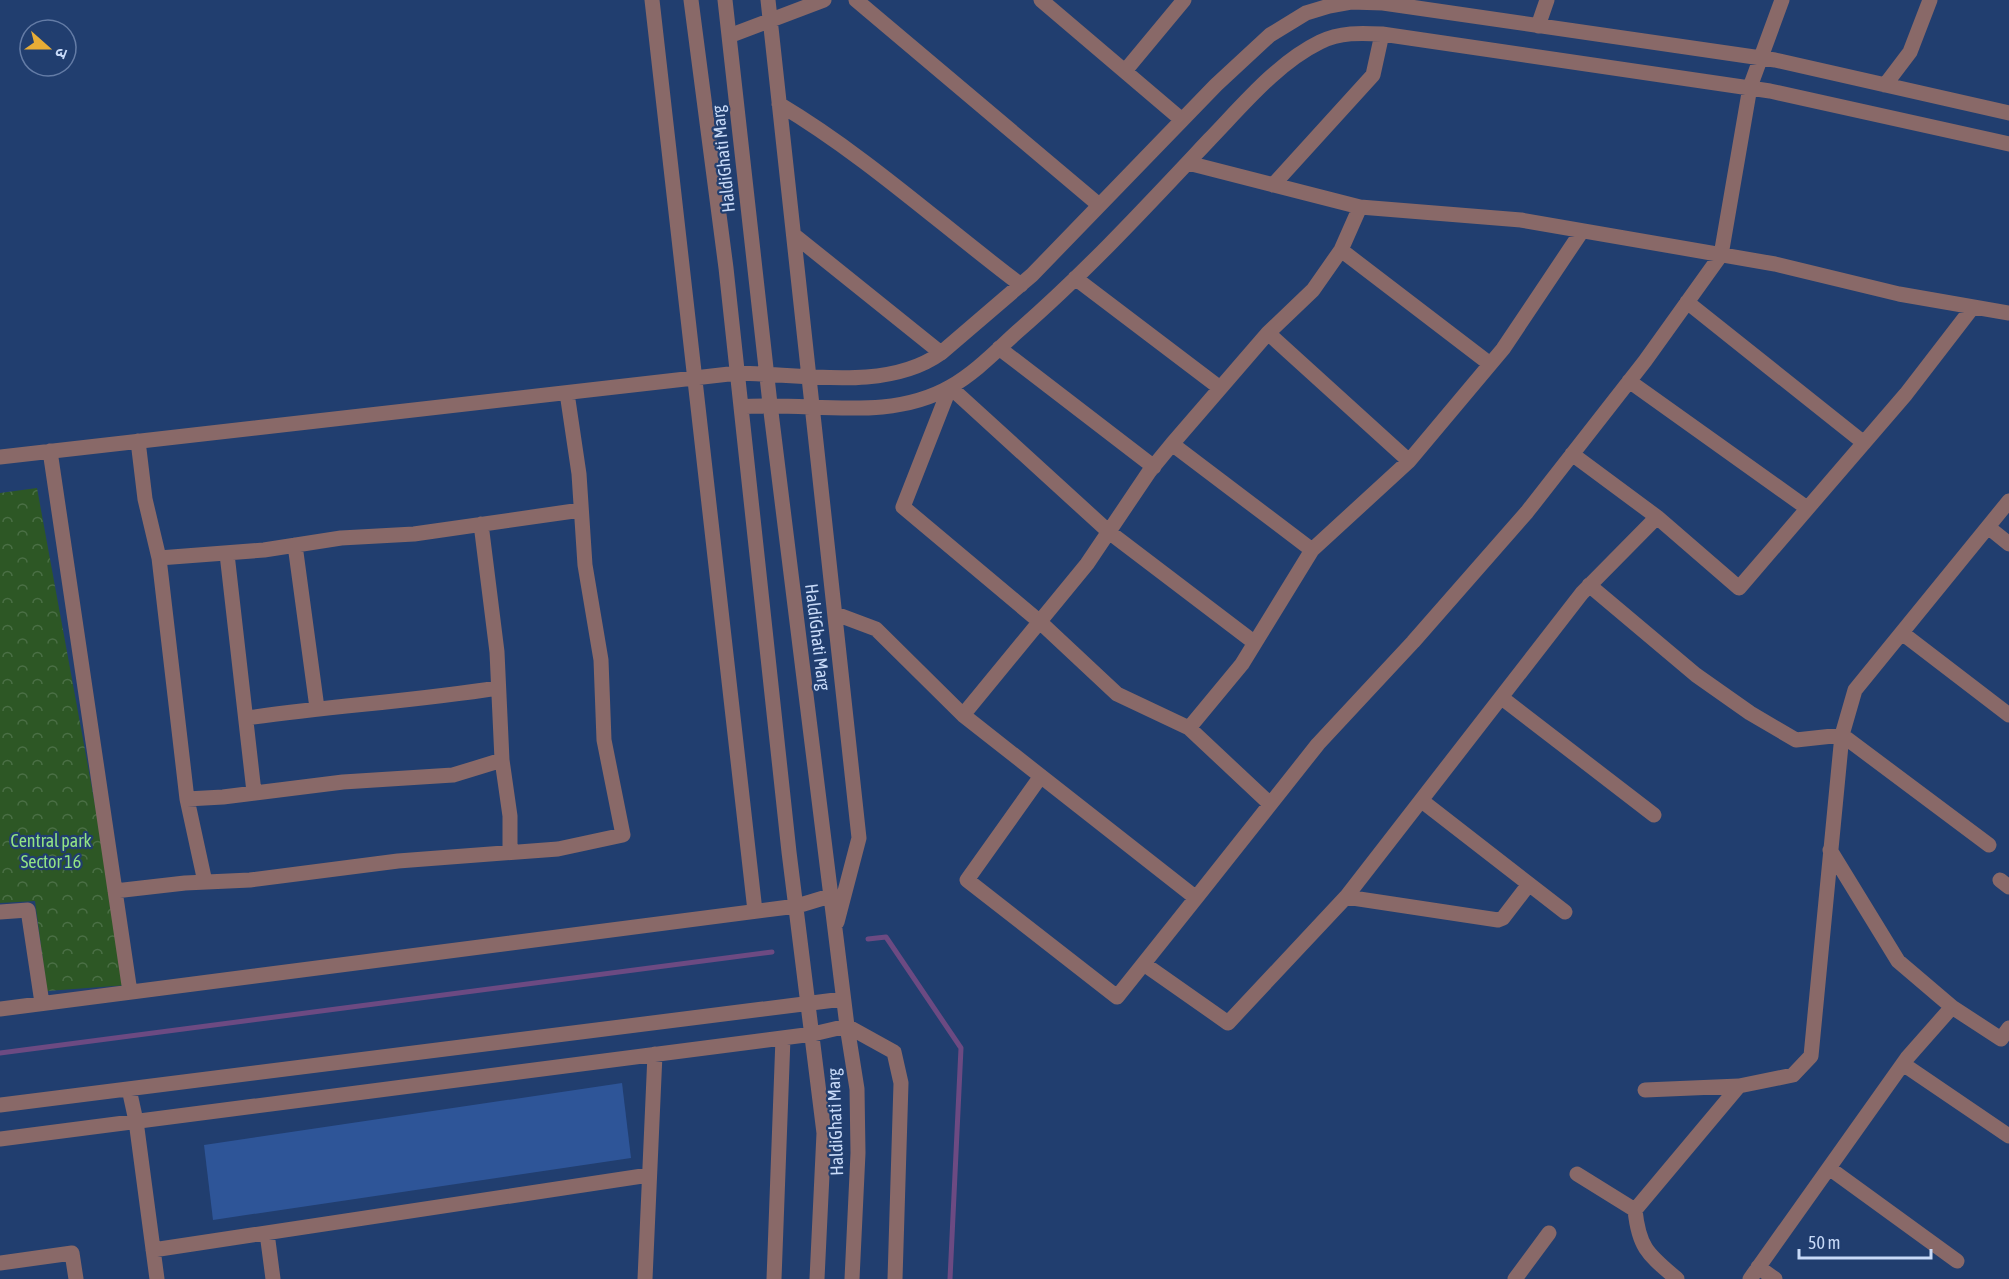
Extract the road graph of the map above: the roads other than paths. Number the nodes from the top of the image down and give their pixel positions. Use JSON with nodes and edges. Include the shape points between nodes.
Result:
{"nodes":[{"id":1,"x":652,"y":0,"type":"edge"},
{"id":2,"x":691,"y":0,"type":"edge"},
{"id":3,"x":725,"y":0,"type":"edge"},
{"id":4,"x":768,"y":0,"type":"edge"},
{"id":5,"x":824,"y":0,"type":"edge"},
{"id":6,"x":856,"y":0,"type":"edge"},
{"id":7,"x":1041,"y":0,"type":"edge"},
{"id":8,"x":1184,"y":0,"type":"edge"},
{"id":9,"x":1547,"y":0,"type":"edge"},
{"id":10,"x":1782,"y":0,"type":"edge"},
{"id":11,"x":1930,"y":0,"type":"edge"},
{"id":12,"x":1351,"y":1,"type":"edge"},
{"id":13,"x":1325,"y":3,"type":"edge"},
{"id":14,"x":770,"y":19,"type":"junction"},
{"id":15,"x":1538,"y":26,"type":"junction"},
{"id":16,"x":1382,"y":34,"type":"junction"},
{"id":17,"x":729,"y":36,"type":"junction"},
{"id":18,"x":1759,"y":58,"type":"junction"},
{"id":19,"x":1125,"y":71,"type":"junction"},
{"id":20,"x":1885,"y":85,"type":"junction"},
{"id":21,"x":1750,"y":87,"type":"junction"},
{"id":22,"x":779,"y":104,"type":"junction"},
{"id":23,"x":2009,"y":113,"type":"edge"},
{"id":24,"x":1182,"y":120,"type":"junction"},
{"id":25,"x":2009,"y":144,"type":"edge"},
{"id":26,"x":1188,"y":163,"type":"junction"},
{"id":27,"x":1273,"y":185,"type":"junction"},
{"id":28,"x":1099,"y":205,"type":"junction"},
{"id":29,"x":1360,"y":207,"type":"junction"},
{"id":30,"x":1582,"y":231,"type":"junction"},
{"id":31,"x":794,"y":235,"type":"junction"},
{"id":32,"x":1341,"y":250,"type":"junction"},
{"id":33,"x":1721,"y":255,"type":"junction"},
{"id":34,"x":1076,"y":278,"type":"junction"},
{"id":35,"x":1021,"y":285,"type":"junction"},
{"id":36,"x":1687,"y":302,"type":"junction"},
{"id":37,"x":1973,"y":307,"type":"junction"},
{"id":38,"x":2009,"y":313,"type":"edge"},
{"id":39,"x":1268,"y":333,"type":"junction"},
{"id":40,"x":999,"y":348,"type":"junction"},
{"id":41,"x":941,"y":353,"type":"junction"},
{"id":42,"x":1490,"y":364,"type":"junction"},
{"id":43,"x":738,"y":373,"type":"junction"},
{"id":44,"x":766,"y":374,"type":"junction"},
{"id":45,"x":810,"y":376,"type":"junction"},
{"id":46,"x":696,"y":378,"type":"junction"},
{"id":47,"x":1629,"y":381,"type":"junction"},
{"id":48,"x":950,"y":387,"type":"junction"},
{"id":49,"x":1220,"y":388,"type":"junction"},
{"id":50,"x":567,"y":393,"type":"junction"},
{"id":51,"x":770,"y":404,"type":"junction"},
{"id":52,"x":741,"y":407,"type":"junction"},
{"id":53,"x":813,"y":407,"type":"junction"},
{"id":54,"x":138,"y":441,"type":"junction"},
{"id":55,"x":1864,"y":443,"type":"junction"},
{"id":56,"x":1172,"y":444,"type":"junction"},
{"id":57,"x":50,"y":451,"type":"junction"},
{"id":58,"x":1572,"y":454,"type":"junction"},
{"id":59,"x":0,"y":457,"type":"edge"},
{"id":60,"x":1409,"y":460,"type":"junction"},
{"id":61,"x":1154,"y":467,"type":"junction"},
{"id":62,"x":2009,"y":501,"type":"edge"},
{"id":63,"x":1807,"y":508,"type":"junction"},
{"id":64,"x":581,"y":510,"type":"junction"},
{"id":65,"x":1657,"y":517,"type":"junction"},
{"id":66,"x":481,"y":524,"type":"junction"},
{"id":67,"x":1988,"y":527,"type":"junction"},
{"id":68,"x":1109,"y":532,"type":"junction"},
{"id":69,"x":2009,"y":544,"type":"edge"},
{"id":70,"x":295,"y":545,"type":"junction"},
{"id":71,"x":1312,"y":550,"type":"junction"},
{"id":72,"x":227,"y":554,"type":"junction"},
{"id":73,"x":159,"y":558,"type":"junction"},
{"id":74,"x":1589,"y":585,"type":"junction"},
{"id":75,"x":836,"y":614,"type":"junction"},
{"id":76,"x":1040,"y":622,"type":"junction"},
{"id":77,"x":1902,"y":633,"type":"junction"},
{"id":78,"x":1255,"y":643,"type":"junction"},
{"id":79,"x":498,"y":688,"type":"junction"},
{"id":80,"x":1502,"y":698,"type":"junction"},
{"id":81,"x":317,"y":708,"type":"junction"},
{"id":82,"x":963,"y":715,"type":"junction"},
{"id":83,"x":2009,"y":715,"type":"edge"},
{"id":84,"x":247,"y":718,"type":"junction"},
{"id":85,"x":1189,"y":728,"type":"junction"},
{"id":86,"x":1842,"y":735,"type":"junction"},
{"id":87,"x":502,"y":760,"type":"junction"},
{"id":88,"x":1041,"y":776,"type":"junction"},
{"id":89,"x":254,"y":792,"type":"junction"},
{"id":90,"x":187,"y":799,"type":"junction"},
{"id":91,"x":1422,"y":801,"type":"junction"},
{"id":92,"x":1270,"y":804,"type":"junction"},
{"id":93,"x":1654,"y":815,"type":"dead end"},
{"id":94,"x":1989,"y":845,"type":"dead end"},
{"id":95,"x":1830,"y":850,"type":"junction"},
{"id":96,"x":510,"y":852,"type":"junction"},
{"id":97,"x":205,"y":882,"type":"junction"},
{"id":98,"x":1530,"y":884,"type":"junction"},
{"id":99,"x":115,"y":891,"type":"junction"},
{"id":100,"x":830,"y":896,"type":"junction"},
{"id":101,"x":1346,"y":897,"type":"junction"},
{"id":102,"x":1196,"y":898,"type":"junction"},
{"id":103,"x":797,"y":906,"type":"junction"},
{"id":104,"x":755,"y":911,"type":"junction"},
{"id":105,"x":0,"y":912,"type":"edge"},
{"id":106,"x":1565,"y":912,"type":"dead end"},
{"id":107,"x":835,"y":930,"type":"junction"},
{"id":108,"x":1144,"y":964,"type":"junction"},
{"id":109,"x":130,"y":992,"type":"junction"},
{"id":110,"x":843,"y":999,"type":"junction"},
{"id":111,"x":809,"y":1003,"type":"junction"},
{"id":112,"x":42,"y":1004,"type":"junction"},
{"id":113,"x":1952,"y":1007,"type":"junction"},
{"id":114,"x":0,"y":1009,"type":"edge"},
{"id":115,"x":847,"y":1026,"type":"junction"},
{"id":116,"x":2009,"y":1028,"type":"edge"},
{"id":117,"x":813,"y":1034,"type":"junction"},
{"id":118,"x":783,"y":1038,"type":"junction"},
{"id":119,"x":655,"y":1054,"type":"junction"},
{"id":120,"x":1903,"y":1064,"type":"junction"},
{"id":121,"x":1739,"y":1086,"type":"junction"},
{"id":122,"x":129,"y":1089,"type":"junction"},
{"id":123,"x":1645,"y":1090,"type":"dead end"},
{"id":124,"x":0,"y":1105,"type":"edge"},
{"id":125,"x":136,"y":1121,"type":"junction"},
{"id":126,"x":2009,"y":1136,"type":"edge"},
{"id":127,"x":0,"y":1139,"type":"edge"},
{"id":128,"x":1829,"y":1168,"type":"junction"},
{"id":129,"x":1577,"y":1174,"type":"dead end"},
{"id":130,"x":650,"y":1175,"type":"junction"},
{"id":131,"x":1635,"y":1210,"type":"junction"},
{"id":132,"x":267,"y":1233,"type":"junction"},
{"id":133,"x":1549,"y":1233,"type":"dead end"},
{"id":134,"x":153,"y":1250,"type":"junction"},
{"id":135,"x":1957,"y":1261,"type":"dead end"},
{"id":136,"x":0,"y":1263,"type":"edge"},
{"id":137,"x":1754,"y":1273,"type":"edge"},
{"id":138,"x":76,"y":1279,"type":"edge"},
{"id":139,"x":157,"y":1279,"type":"edge"},
{"id":140,"x":273,"y":1279,"type":"edge"},
{"id":141,"x":645,"y":1279,"type":"edge"},
{"id":142,"x":774,"y":1279,"type":"edge"},
{"id":143,"x":817,"y":1279,"type":"edge"},
{"id":144,"x":852,"y":1279,"type":"edge"},
{"id":145,"x":895,"y":1279,"type":"edge"},
{"id":146,"x":1515,"y":1279,"type":"edge"},
{"id":147,"x":1677,"y":1279,"type":"edge"},
{"id":148,"x":1775,"y":1279,"type":"edge"}],
"edges":[{"from":1,"to":46,"type":"street"},
{"from":2,"to":43,"type":"street","name":"HaldiGhati Marg"},
{"from":3,"to":17,"type":"street","name":"HaldiGhati Marg"},
{"from":4,"to":14,"type":"street"},
{"from":5,"to":14,"type":"street"},
{"from":6,"to":28,"type":"street"},
{"from":7,"to":19,"type":"street"},
{"from":8,"to":19,"type":"street"},
{"from":9,"to":15,"type":"street"},
{"from":10,"to":18,"type":"street"},
{"from":11,"to":20,"type":"street","via":[[1910,52]]},
{"from":12,"to":13,"type":"street"},
{"from":12,"to":15,"type":"street"},
{"from":13,"to":24,"type":"street","via":[[1270,35]]},
{"from":14,"to":17,"type":"street"},
{"from":14,"to":22,"type":"street"},
{"from":15,"to":18,"type":"street"},
{"from":16,"to":21,"type":"street"},
{"from":16,"to":26,"type":"street","via":[[1338,36],[1306,50],[1241,107]]},
{"from":16,"to":27,"type":"street","via":[[1373,75]]},
{"from":17,"to":44,"type":"street","name":"HaldiGhati Marg"},
{"from":18,"to":20,"type":"street"},
{"from":18,"to":21,"type":"street"},
{"from":19,"to":24,"type":"street"},
{"from":20,"to":23,"type":"street"},
{"from":21,"to":25,"type":"street"},
{"from":21,"to":33,"type":"street"},
{"from":22,"to":31,"type":"street"},
{"from":22,"to":35,"type":"street","via":[[864,161]]},
{"from":24,"to":28,"type":"street"},
{"from":26,"to":27,"type":"street"},
{"from":26,"to":34,"type":"street"},
{"from":27,"to":29,"type":"street"},
{"from":28,"to":35,"type":"street"},
{"from":29,"to":30,"type":"street","via":[[1521,220]]},
{"from":29,"to":32,"type":"street"},
{"from":30,"to":33,"type":"street"},
{"from":30,"to":42,"type":"street"},
{"from":31,"to":41,"type":"street"},
{"from":31,"to":45,"type":"street"},
{"from":32,"to":39,"type":"street","via":[[1313,290]]},
{"from":32,"to":42,"type":"street"},
{"from":33,"to":36,"type":"street"},
{"from":33,"to":37,"type":"street"},
{"from":34,"to":40,"type":"street"},
{"from":34,"to":49,"type":"street"},
{"from":35,"to":41,"type":"street"},
{"from":36,"to":47,"type":"street"},
{"from":36,"to":55,"type":"street"},
{"from":37,"to":38,"type":"street"},
{"from":37,"to":55,"type":"street"},
{"from":39,"to":49,"type":"street"},
{"from":39,"to":60,"type":"street"},
{"from":40,"to":48,"type":"street"},
{"from":40,"to":61,"type":"street"},
{"from":41,"to":45,"type":"street","via":[[899,373]]},
{"from":42,"to":60,"type":"street"},
{"from":43,"to":44,"type":"street"},
{"from":43,"to":46,"type":"street"},
{"from":43,"to":52,"type":"street","name":"HaldiGhati Marg"},
{"from":44,"to":45,"type":"street"},
{"from":44,"to":51,"type":"street","name":"HaldiGhati Marg"},
{"from":45,"to":53,"type":"street"},
{"from":46,"to":50,"type":"street"},
{"from":46,"to":104,"type":"street"},
{"from":47,"to":58,"type":"street"},
{"from":47,"to":63,"type":"street"},
{"from":48,"to":53,"type":"street","via":[[910,403],[839,409]]},
{"from":48,"to":68,"type":"street"},
{"from":48,"to":76,"type":"street","via":[[903,507]]},
{"from":49,"to":56,"type":"street"},
{"from":50,"to":54,"type":"street"},
{"from":50,"to":64,"type":"street"},
{"from":51,"to":52,"type":"street"},
{"from":51,"to":53,"type":"street"},
{"from":51,"to":100,"type":"street","name":"HaldiGhati Marg"},
{"from":52,"to":103,"type":"street","name":"HaldiGhati Marg"},
{"from":53,"to":75,"type":"street"},
{"from":54,"to":57,"type":"street"},
{"from":54,"to":73,"type":"street","via":[[145,499]]},
{"from":55,"to":63,"type":"street"},
{"from":56,"to":61,"type":"street"},
{"from":56,"to":71,"type":"street"},
{"from":57,"to":59,"type":"street"},
{"from":57,"to":99,"type":"street"},
{"from":58,"to":65,"type":"street"},
{"from":58,"to":92,"type":"street","via":[[1527,512],[1318,744]]},
{"from":60,"to":71,"type":"street"},
{"from":61,"to":68,"type":"street"},
{"from":62,"to":67,"type":"street"},
{"from":63,"to":65,"type":"street","via":[[1738,588]]},
{"from":64,"to":66,"type":"street"},
{"from":64,"to":96,"type":"street","via":[[585,565],[601,660],[604,740],[623,835],[558,849]]},
{"from":65,"to":74,"type":"street"},
{"from":66,"to":70,"type":"street"},
{"from":66,"to":79,"type":"street"},
{"from":67,"to":69,"type":"street"},
{"from":67,"to":77,"type":"street"},
{"from":68,"to":76,"type":"street"},
{"from":68,"to":78,"type":"street"},
{"from":70,"to":72,"type":"street"},
{"from":70,"to":81,"type":"street"},
{"from":71,"to":78,"type":"street"},
{"from":72,"to":73,"type":"street"},
{"from":72,"to":84,"type":"street"},
{"from":73,"to":90,"type":"street"},
{"from":74,"to":80,"type":"street"},
{"from":74,"to":86,"type":"street","via":[[1696,675],[1778,730],[1796,740]]},
{"from":75,"to":82,"type":"street","via":[[876,629]]},
{"from":75,"to":107,"type":"street","via":[[859,838]]},
{"from":76,"to":82,"type":"street"},
{"from":76,"to":85,"type":"street","via":[[1117,694]]},
{"from":77,"to":83,"type":"street"},
{"from":77,"to":86,"type":"street","via":[[1855,690]]},
{"from":78,"to":85,"type":"street"},
{"from":79,"to":81,"type":"street"},
{"from":79,"to":87,"type":"street"},
{"from":80,"to":91,"type":"street"},
{"from":80,"to":93,"type":"street"},
{"from":81,"to":84,"type":"street"},
{"from":82,"to":88,"type":"street"},
{"from":84,"to":89,"type":"street"},
{"from":85,"to":92,"type":"street"},
{"from":86,"to":94,"type":"street"},
{"from":86,"to":95,"type":"street"},
{"from":87,"to":89,"type":"street","via":[[453,775]]},
{"from":87,"to":96,"type":"street","via":[[510,816]]},
{"from":88,"to":102,"type":"street"},
{"from":88,"to":108,"type":"street","via":[[967,880],[1117,997]]},
{"from":89,"to":90,"type":"street"},
{"from":90,"to":97,"type":"street"},
{"from":91,"to":98,"type":"street"},
{"from":91,"to":101,"type":"street"},
{"from":92,"to":102,"type":"street"},
{"from":95,"to":113,"type":"street","via":[[1898,960]]},
{"from":95,"to":121,"type":"street","via":[[1811,1056],[1793,1075]]},
{"from":96,"to":97,"type":"street"},
{"from":97,"to":99,"type":"street"},
{"from":98,"to":101,"type":"street","via":[[1498,920]]},
{"from":98,"to":106,"type":"street"},
{"from":99,"to":109,"type":"street"},
{"from":100,"to":103,"type":"street"},
{"from":100,"to":107,"type":"street","name":"HaldiGhati Marg"},
{"from":101,"to":108,"type":"street","via":[[1228,1023]]},
{"from":102,"to":108,"type":"street"},
{"from":103,"to":104,"type":"street"},
{"from":103,"to":111,"type":"street","name":"HaldiGhati Marg"},
{"from":104,"to":109,"type":"street"},
{"from":105,"to":112,"type":"street","via":[[28,910]]},
{"from":107,"to":110,"type":"street","name":"HaldiGhati Marg"},
{"from":109,"to":112,"type":"street"},
{"from":110,"to":111,"type":"street"},
{"from":110,"to":115,"type":"street","name":"HaldiGhati Marg"},
{"from":111,"to":117,"type":"street","name":"HaldiGhati Marg"},
{"from":111,"to":122,"type":"street"},
{"from":112,"to":114,"type":"street"},
{"from":113,"to":116,"type":"street","via":[[2001,1039]]},
{"from":113,"to":120,"type":"street"},
{"from":115,"to":117,"type":"street"},
{"from":115,"to":144,"type":"street","name":"HaldiGhati Marg","via":[[858,1100]]},
{"from":115,"to":145,"type":"street","via":[[894,1052],[902,1083]]},
{"from":117,"to":118,"type":"street"},
{"from":117,"to":143,"type":"street","name":"HaldiGhati Marg","via":[[824,1132]]},
{"from":118,"to":119,"type":"street"},
{"from":118,"to":142,"type":"street"},
{"from":119,"to":125,"type":"street"},
{"from":119,"to":130,"type":"street"},
{"from":120,"to":126,"type":"street"},
{"from":120,"to":128,"type":"street"},
{"from":121,"to":123,"type":"street"},
{"from":121,"to":131,"type":"street"},
{"from":122,"to":124,"type":"street"},
{"from":122,"to":125,"type":"street"},
{"from":125,"to":127,"type":"street"},
{"from":125,"to":134,"type":"street"},
{"from":128,"to":135,"type":"street"},
{"from":128,"to":137,"type":"street"},
{"from":129,"to":131,"type":"street"},
{"from":130,"to":132,"type":"street"},
{"from":130,"to":141,"type":"street"},
{"from":131,"to":147,"type":"street","via":[[1638,1236],[1653,1259]]},
{"from":132,"to":134,"type":"street"},
{"from":132,"to":140,"type":"street"},
{"from":133,"to":146,"type":"street"},
{"from":134,"to":139,"type":"street"},
{"from":136,"to":138,"type":"street","via":[[72,1253]]},
{"from":137,"to":148,"type":"street"}]}
